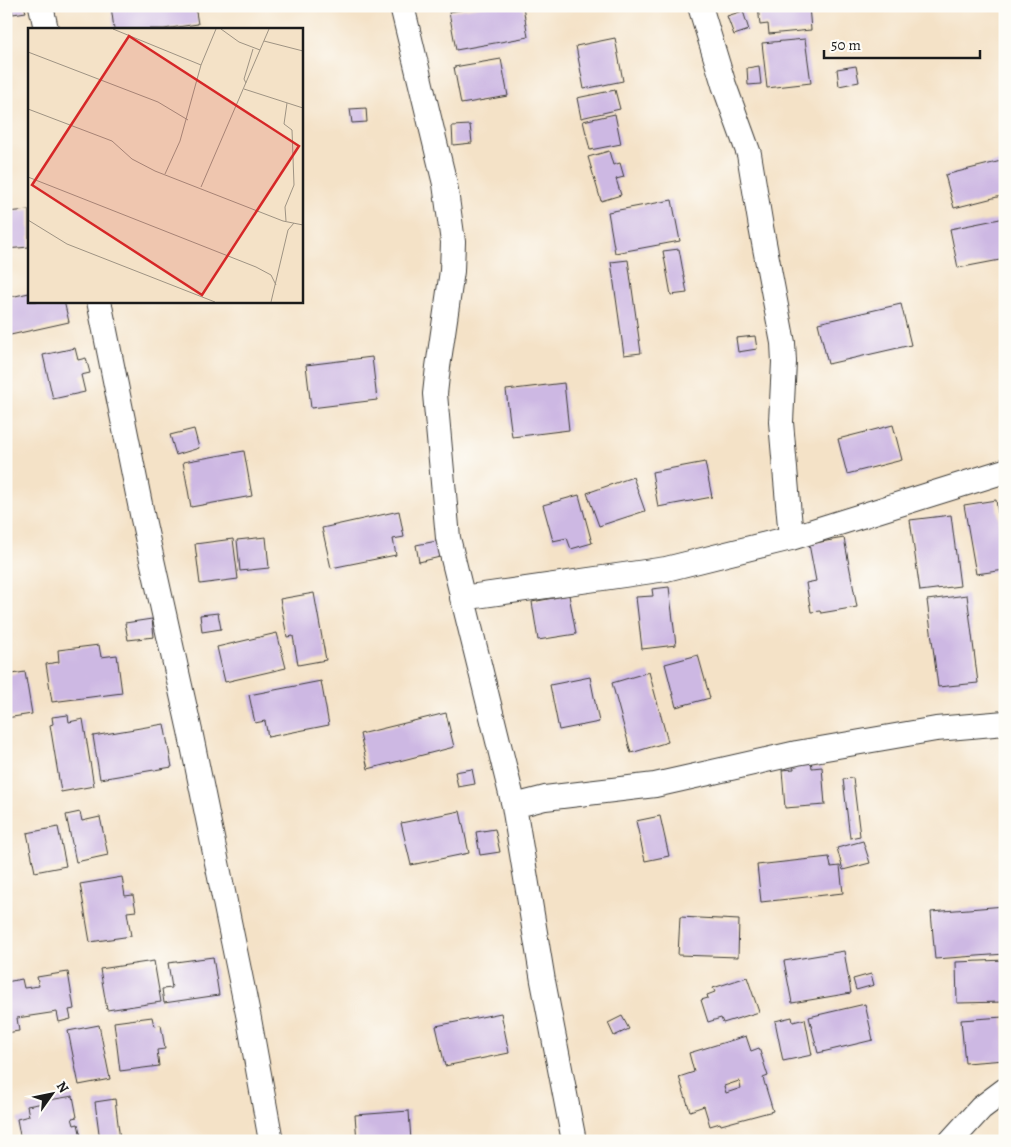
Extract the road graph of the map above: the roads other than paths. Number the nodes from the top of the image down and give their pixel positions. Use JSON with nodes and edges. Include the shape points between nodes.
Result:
{"nodes":[{"id":1,"x":41,"y":6,"type":"edge"},
{"id":2,"x":402,"y":6,"type":"edge"},
{"id":3,"x":700,"y":6,"type":"edge"},
{"id":4,"x":46,"y":28,"type":"edge"},
{"id":5,"x":99,"y":302,"type":"edge"},
{"id":6,"x":1005,"y":471,"type":"edge"},
{"id":7,"x":791,"y":538,"type":"junction"},
{"id":8,"x":462,"y":598,"type":"junction"},
{"id":9,"x":1005,"y":723,"type":"edge"},
{"id":10,"x":514,"y":806,"type":"junction"},
{"id":11,"x":1005,"y":1090,"type":"edge"},
{"id":12,"x":271,"y":1141,"type":"edge"},
{"id":13,"x":574,"y":1141,"type":"edge"},
{"id":14,"x":952,"y":1141,"type":"edge"}],
"edges":[{"from":1,"to":4,"type":"street"},
{"from":2,"to":8,"type":"street","via":[[445,184],[453,242],[435,394],[448,538]]},
{"from":3,"to":7,"type":"street","via":[[749,154],[783,343],[781,422]]},
{"from":5,"to":12,"type":"street","via":[[247,1009]]},
{"from":6,"to":7,"type":"street"},
{"from":7,"to":8,"type":"street","via":[[666,569]]},
{"from":8,"to":10,"type":"street"},
{"from":9,"to":10,"type":"street","via":[[927,731],[797,753],[654,785],[545,798]]},
{"from":10,"to":13,"type":"street","via":[[542,981]]},
{"from":11,"to":14,"type":"street","via":[[981,1108]]}]}
